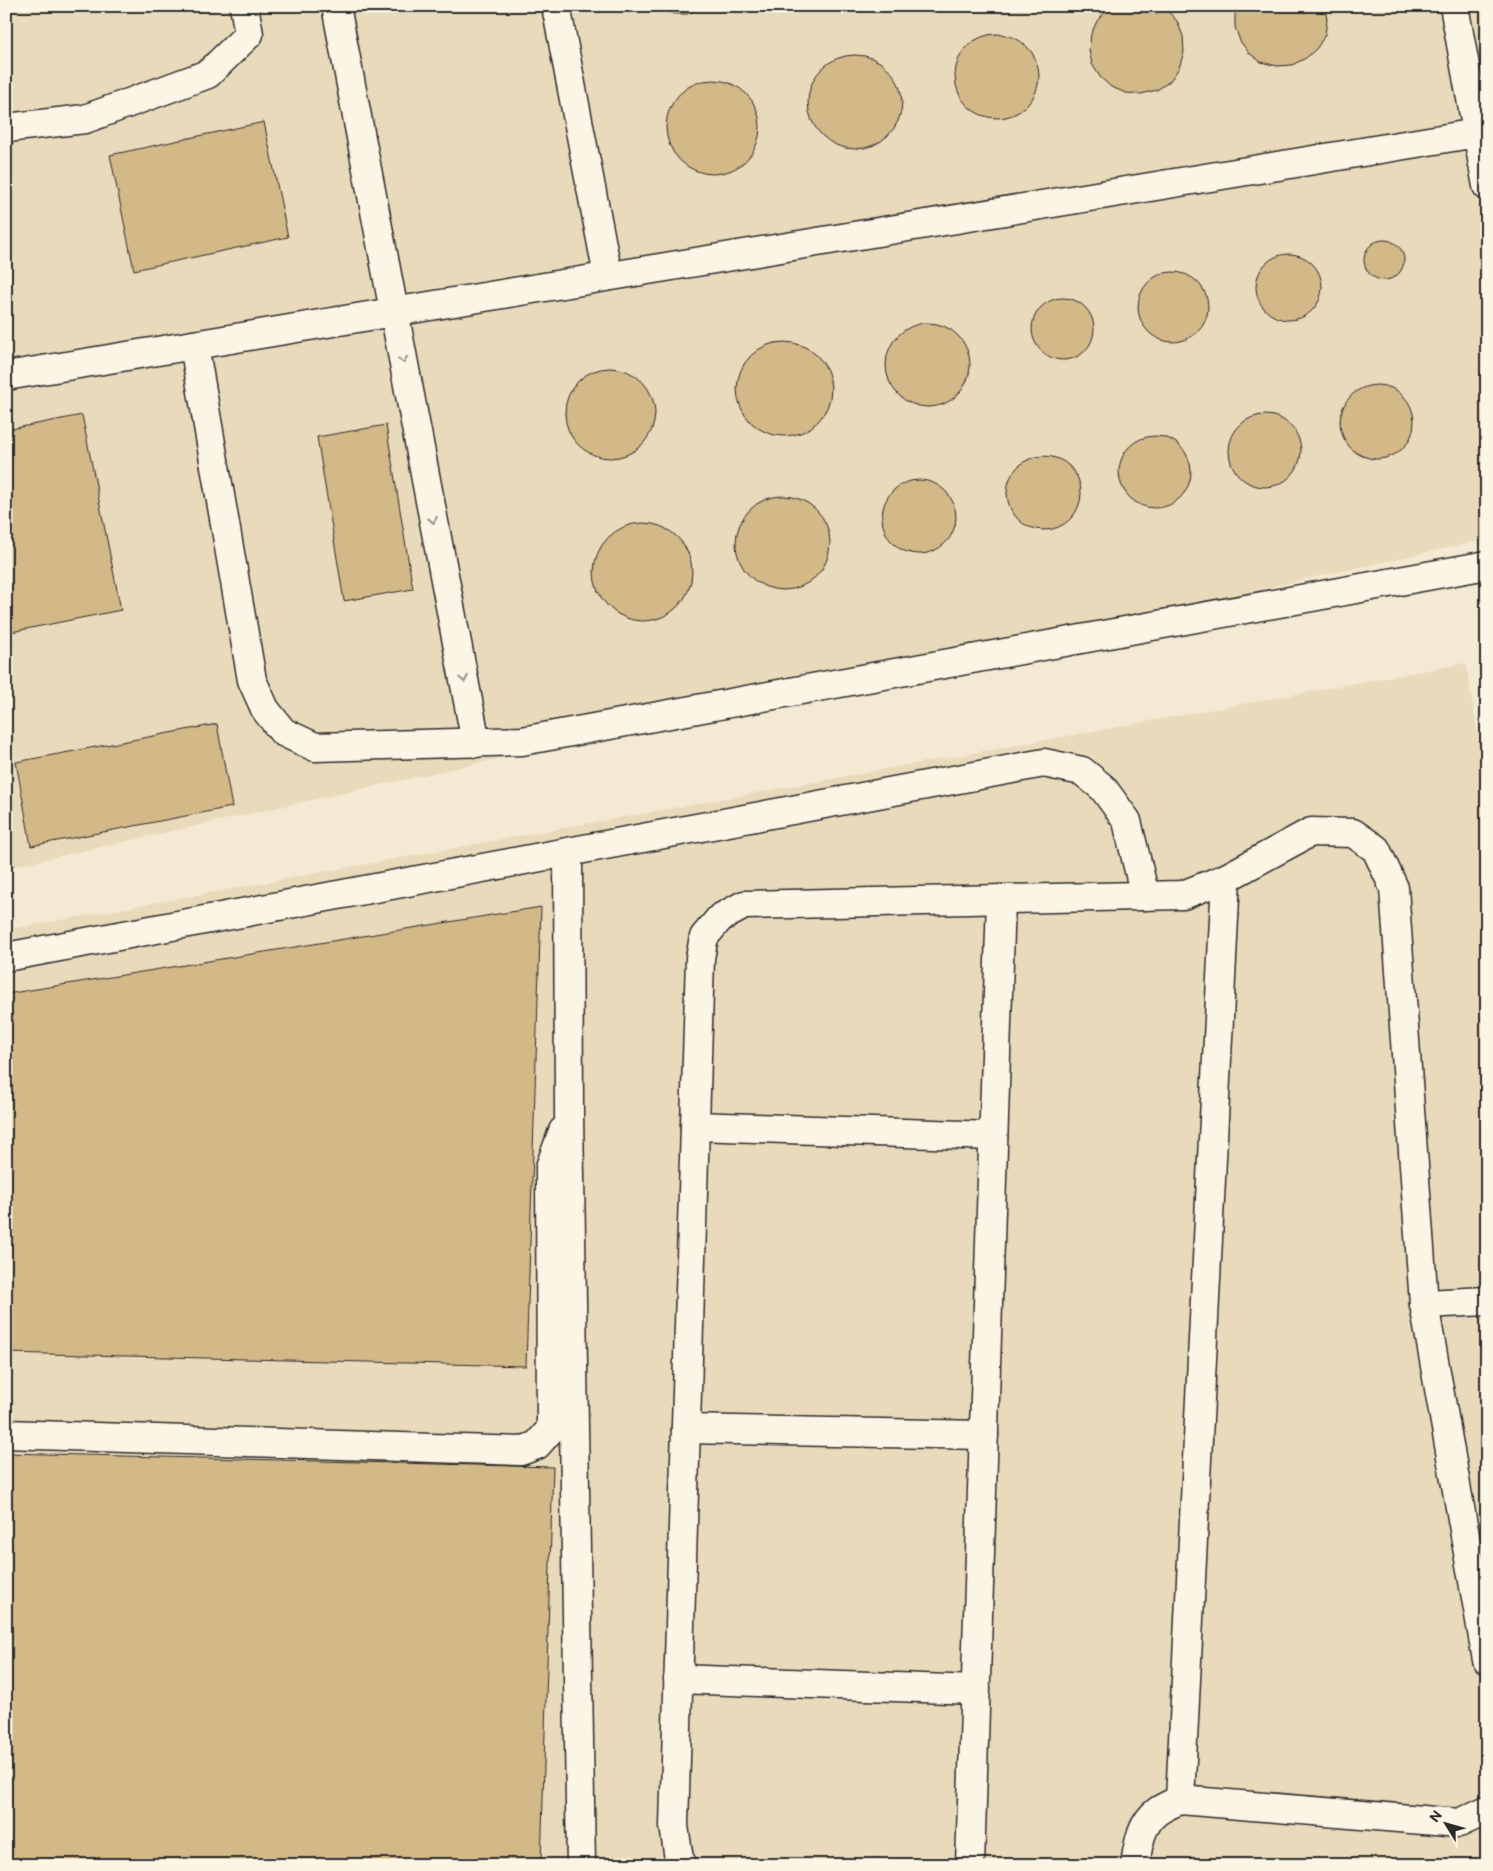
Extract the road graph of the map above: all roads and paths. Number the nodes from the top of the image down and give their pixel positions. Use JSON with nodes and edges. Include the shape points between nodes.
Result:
{"nodes":[{"id":1,"x":244,"y":6,"type":"edge"},
{"id":2,"x":336,"y":6,"type":"edge"},
{"id":3,"x":556,"y":6,"type":"edge"},
{"id":4,"x":1454,"y":6,"type":"edge"},
{"id":5,"x":6,"y":128,"type":"edge"},
{"id":6,"x":1477,"y":133,"type":"junction"},
{"id":7,"x":1487,"y":186,"type":"edge"},
{"id":8,"x":608,"y":276,"type":"junction"},
{"id":9,"x":394,"y":312,"type":"junction"},
{"id":10,"x":194,"y":345,"type":"junction"},
{"id":11,"x":6,"y":376,"type":"edge"},
{"id":12,"x":1487,"y":565,"type":"edge"},
{"id":13,"x":476,"y":743,"type":"junction"},
{"id":14,"x":568,"y":852,"type":"junction"},
{"id":15,"x":1226,"y":878,"type":"junction"},
{"id":16,"x":1145,"y":896,"type":"junction"},
{"id":17,"x":1001,"y":899,"type":"junction"},
{"id":18,"x":6,"y":957,"type":"edge"},
{"id":19,"x":569,"y":1114,"type":"junction"},
{"id":20,"x":695,"y":1126,"type":"junction"},
{"id":21,"x":993,"y":1136,"type":"junction"},
{"id":22,"x":1487,"y":1301,"type":"edge"},
{"id":23,"x":1424,"y":1304,"type":"junction"},
{"id":24,"x":686,"y":1429,"type":"junction"},
{"id":25,"x":6,"y":1434,"type":"edge"},
{"id":26,"x":984,"y":1435,"type":"junction"},
{"id":27,"x":1487,"y":1660,"type":"edge"},
{"id":28,"x":678,"y":1679,"type":"junction"},
{"id":29,"x":976,"y":1690,"type":"junction"},
{"id":30,"x":1180,"y":1800,"type":"junction"},
{"id":31,"x":1487,"y":1810,"type":"edge"},
{"id":32,"x":581,"y":1865,"type":"edge"},
{"id":33,"x":683,"y":1865,"type":"edge"},
{"id":34,"x":970,"y":1865,"type":"edge"},
{"id":35,"x":1135,"y":1865,"type":"edge"}],
"edges":[{"from":1,"to":5,"type":"lane","via":[[249,34],[208,74],[85,120]]},
{"from":2,"to":9,"type":"lane"},
{"from":3,"to":8,"type":"lane"},
{"from":4,"to":6,"type":"lane"},
{"from":6,"to":7,"type":"lane"},
{"from":6,"to":8,"type":"lane"},
{"from":8,"to":9,"type":"lane"},
{"from":9,"to":10,"type":"lane"},
{"from":9,"to":13,"type":"lane","one_way":true},
{"from":10,"to":11,"type":"lane"},
{"from":10,"to":13,"type":"lane","via":[[252,680],[265,708],[283,732],[315,747]]},
{"from":12,"to":13,"type":"lane","via":[[522,741]]},
{"from":14,"to":16,"type":"lane","via":[[1044,762],[1082,771],[1103,788],[1127,821]]},
{"from":14,"to":18,"type":"lane"},
{"from":14,"to":19,"type":"lane"},
{"from":15,"to":16,"type":"lane","via":[[1183,895]]},
{"from":15,"to":23,"type":"lane","via":[[1311,832],[1353,833],[1376,849],[1394,888]]},
{"from":15,"to":30,"type":"lane"},
{"from":16,"to":17,"type":"lane"},
{"from":17,"to":20,"type":"lane","via":[[744,905],[720,918],[704,937],[700,958]]},
{"from":17,"to":21,"type":"lane"},
{"from":19,"to":25,"type":"lane","via":[[550,1168],[551,1428],[537,1445],[521,1451]]},
{"from":19,"to":32,"type":"lane"},
{"from":20,"to":21,"type":"lane"},
{"from":20,"to":24,"type":"lane"},
{"from":21,"to":26,"type":"lane"},
{"from":22,"to":23,"type":"lane"},
{"from":23,"to":27,"type":"lane"},
{"from":24,"to":26,"type":"lane"},
{"from":24,"to":28,"type":"lane"},
{"from":26,"to":29,"type":"lane"},
{"from":28,"to":29,"type":"lane"},
{"from":28,"to":33,"type":"lane","via":[[674,1826],[679,1859]]},
{"from":29,"to":34,"type":"lane"},
{"from":30,"to":31,"type":"lane","via":[[1460,1823]]},
{"from":30,"to":35,"type":"lane","via":[[1157,1811],[1143,1829]]}]}
